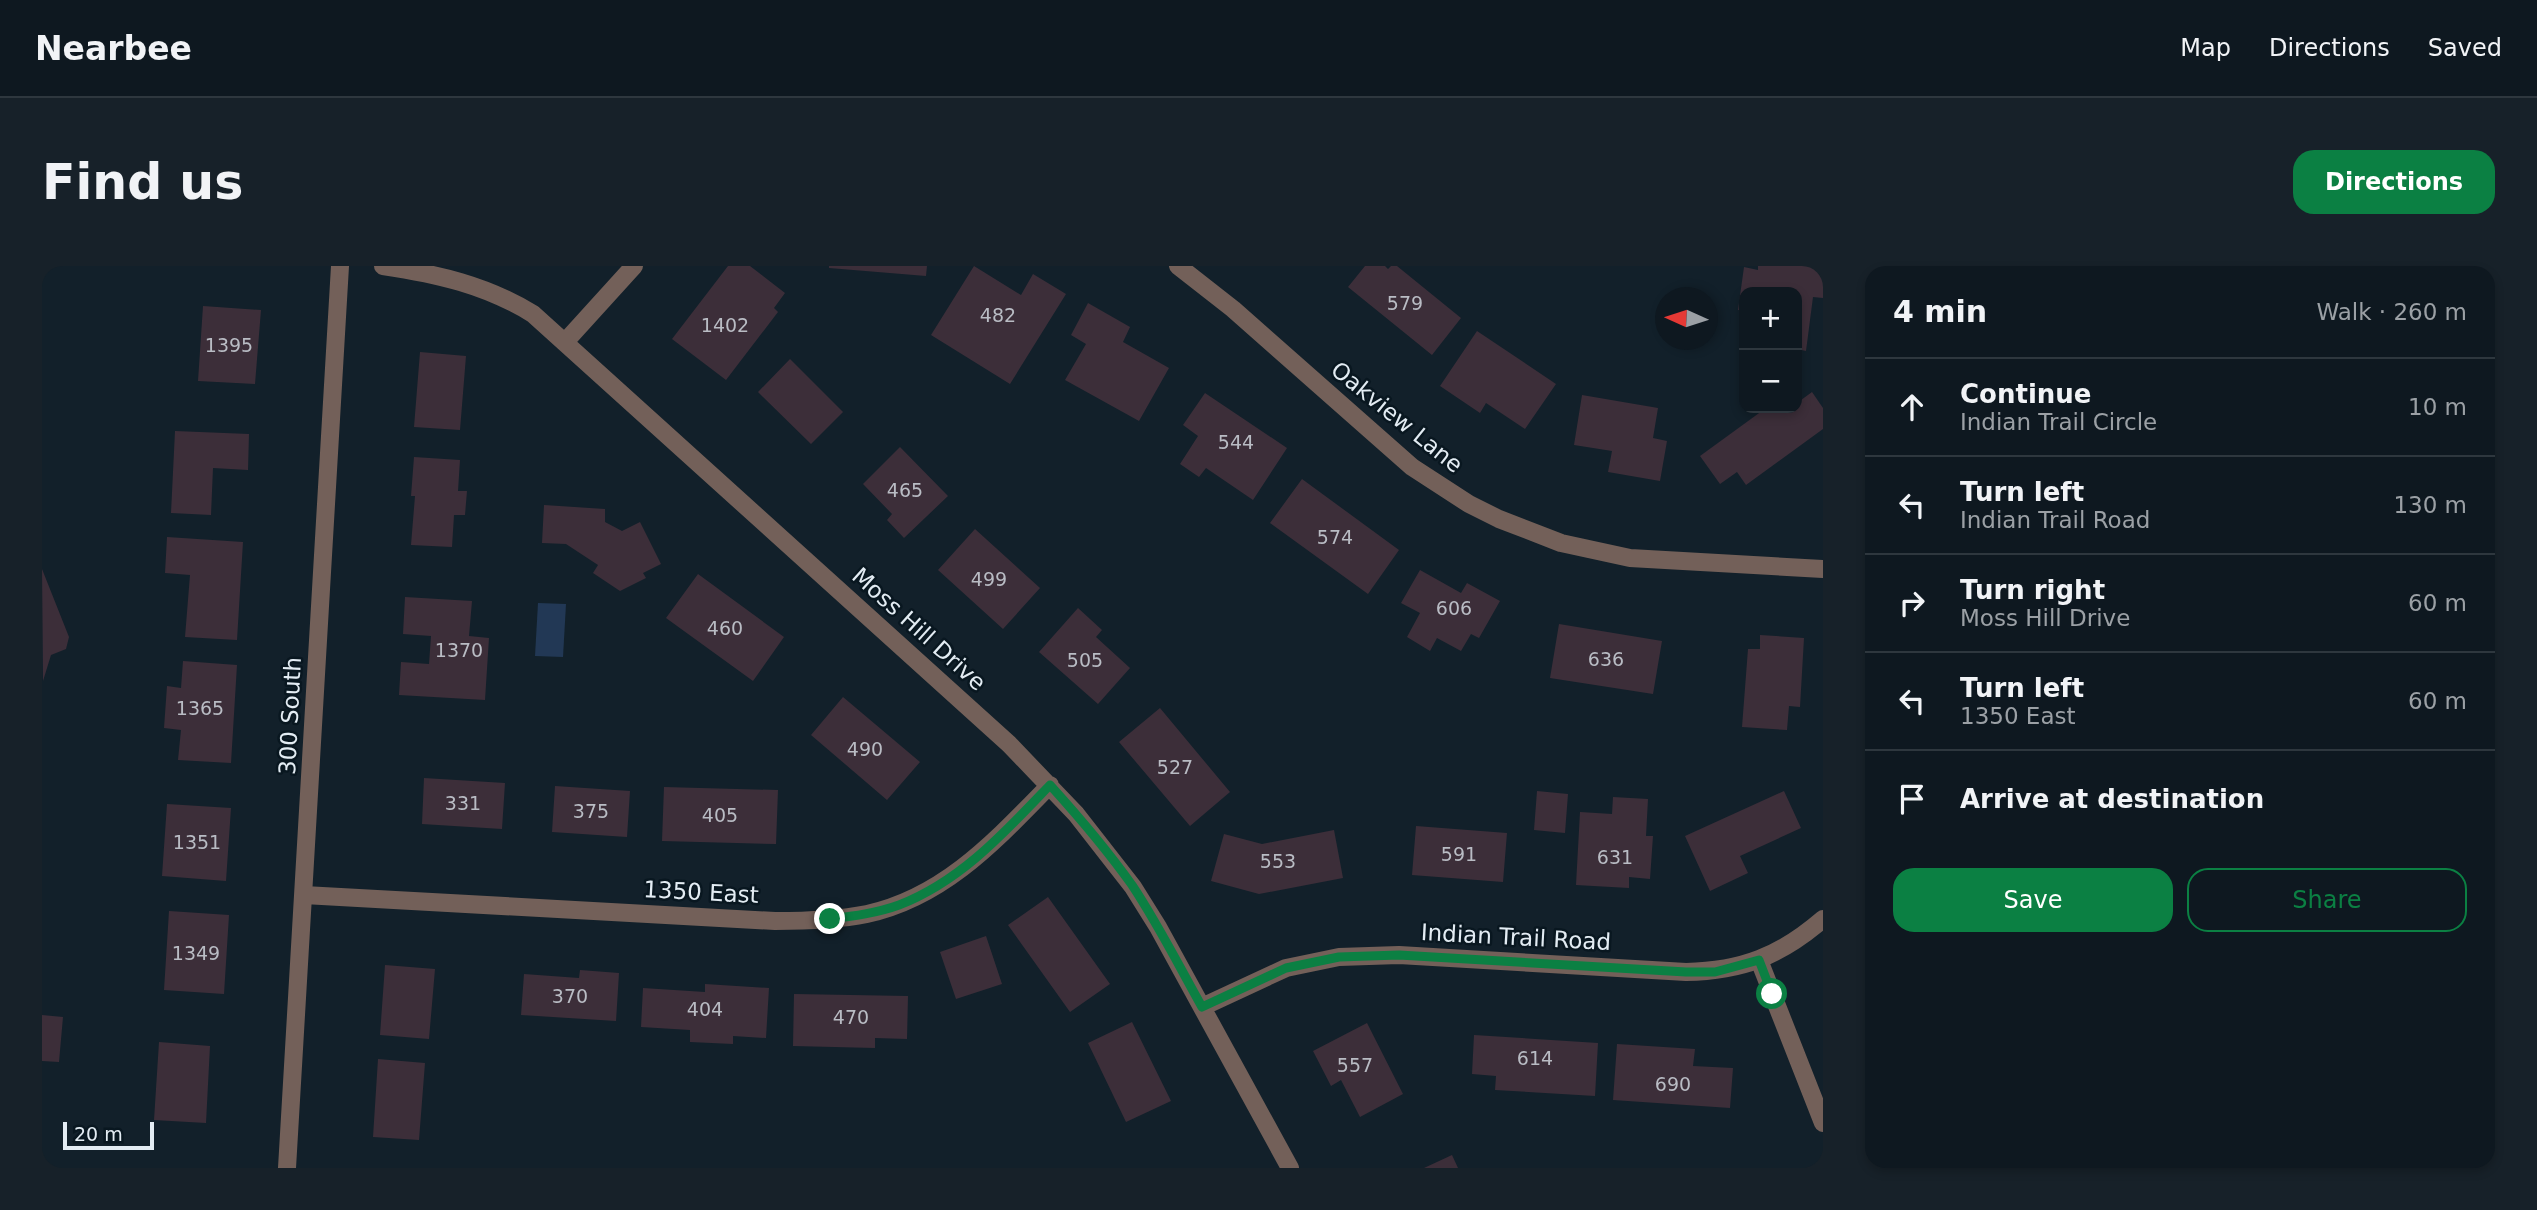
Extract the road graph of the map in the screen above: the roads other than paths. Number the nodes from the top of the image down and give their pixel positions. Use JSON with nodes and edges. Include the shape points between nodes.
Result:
{"nodes":[{"id":1,"x":340,"y":266,"type":"edge"},
{"id":2,"x":383,"y":266,"type":"edge"},
{"id":3,"x":634,"y":266,"type":"edge"},
{"id":4,"x":1178,"y":266,"type":"edge"},
{"id":5,"x":565,"y":342,"type":"junction"},
{"id":6,"x":1823,"y":569,"type":"edge"},
{"id":7,"x":1050,"y":785,"type":"junction"},
{"id":8,"x":304,"y":895,"type":"junction"},
{"id":9,"x":1823,"y":919,"type":"edge"},
{"id":10,"x":1759,"y":960,"type":"junction"},
{"id":11,"x":1202,"y":1007,"type":"junction"},
{"id":12,"x":1823,"y":1123,"type":"edge"},
{"id":13,"x":287,"y":1168,"type":"edge"},
{"id":14,"x":1290,"y":1168,"type":"edge"}],
"edges":[{"from":1,"to":8,"type":"street","name":"300 South"},
{"from":2,"to":5,"type":"street","name":"Moss Hill Drive","via":[[459,280],[486,290],[533,314]]},
{"from":3,"to":5,"type":"street"},
{"from":4,"to":6,"type":"street","name":"Oakview Lane","via":[[1412,467],[1499,519],[1561,543],[1630,558]]},
{"from":5,"to":7,"type":"street","name":"Moss Hill Drive"},
{"from":7,"to":8,"type":"street","name":"1350 East","via":[[965,867],[899,905],[867,914],[775,921]]},
{"from":7,"to":11,"type":"street","name":"Moss Hill Drive","via":[[1133,887]]},
{"from":8,"to":13,"type":"street","name":"300 South"},
{"from":9,"to":10,"type":"street","name":"Indian Trail Road"},
{"from":10,"to":11,"type":"street","name":"Indian Trail Road","via":[[1715,972],[1686,972],[1399,955],[1339,957],[1286,968]]},
{"from":10,"to":12,"type":"street"},
{"from":11,"to":14,"type":"street","name":"Moss Hill Drive"}]}
